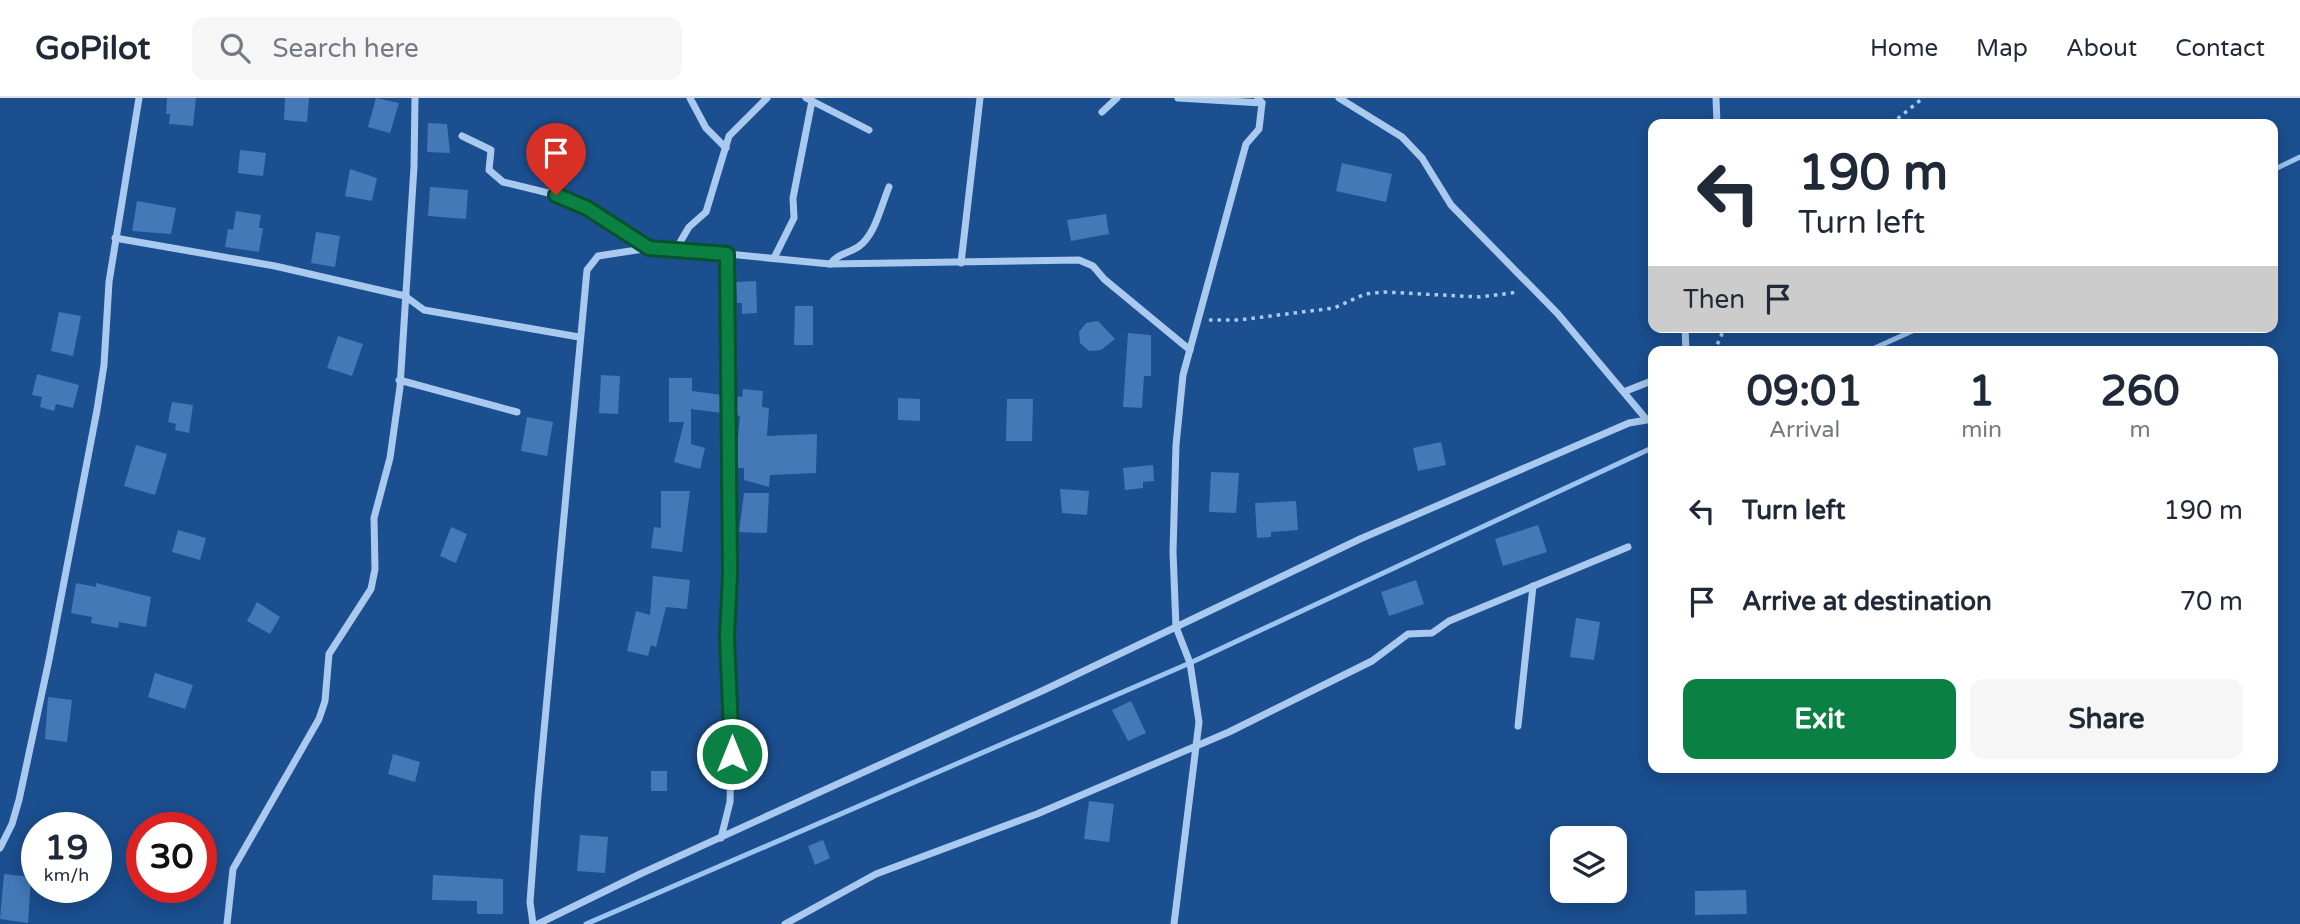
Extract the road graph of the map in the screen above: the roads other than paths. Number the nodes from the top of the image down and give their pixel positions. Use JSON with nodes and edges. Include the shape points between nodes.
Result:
{"nodes":[{"id":1,"x":139,"y":98,"type":"edge"},
{"id":2,"x":415,"y":98,"type":"edge"},
{"id":3,"x":690,"y":98,"type":"edge"},
{"id":4,"x":767,"y":98,"type":"edge"},
{"id":5,"x":980,"y":98,"type":"edge"},
{"id":6,"x":1117,"y":98,"type":"edge"},
{"id":7,"x":1178,"y":98,"type":"edge"},
{"id":8,"x":1339,"y":98,"type":"edge"},
{"id":9,"x":1716,"y":98,"type":"edge"},
{"id":10,"x":809,"y":99,"type":"edge"},
{"id":11,"x":1260,"y":100,"type":"edge"},
{"id":12,"x":1102,"y":112,"type":"dead end"},
{"id":13,"x":1717,"y":119,"type":"edge"},
{"id":14,"x":869,"y":131,"type":"dead end"},
{"id":15,"x":462,"y":135,"type":"dead end"},
{"id":16,"x":726,"y":148,"type":"junction"},
{"id":17,"x":889,"y":187,"type":"dead end"},
{"id":18,"x":115,"y":238,"type":"junction"},
{"id":19,"x":649,"y":248,"type":"junction"},
{"id":20,"x":676,"y":249,"type":"junction"},
{"id":21,"x":727,"y":254,"type":"junction"},
{"id":22,"x":774,"y":258,"type":"junction"},
{"id":23,"x":961,"y":263,"type":"junction"},
{"id":24,"x":830,"y":264,"type":"junction"},
{"id":25,"x":405,"y":296,"type":"junction"},
{"id":26,"x":579,"y":337,"type":"junction"},
{"id":27,"x":1189,"y":350,"type":"junction"},
{"id":28,"x":399,"y":380,"type":"junction"},
{"id":29,"x":1648,"y":382,"type":"edge"},
{"id":30,"x":1626,"y":391,"type":"junction"},
{"id":31,"x":517,"y":412,"type":"dead end"},
{"id":32,"x":1628,"y":547,"type":"dead end"},
{"id":33,"x":1533,"y":586,"type":"junction"},
{"id":34,"x":1176,"y":627,"type":"junction"},
{"id":35,"x":1518,"y":726,"type":"dead end"},
{"id":36,"x":1194,"y":747,"type":"junction"},
{"id":37,"x":721,"y":838,"type":"junction"},
{"id":38,"x":0,"y":848,"type":"edge"},
{"id":39,"x":227,"y":924,"type":"edge"},
{"id":40,"x":536,"y":924,"type":"edge"},
{"id":41,"x":785,"y":924,"type":"edge"},
{"id":42,"x":1174,"y":924,"type":"edge"}],
"edges":[{"from":1,"to":18,"type":"street"},
{"from":2,"to":25,"type":"street"},
{"from":3,"to":16,"type":"street","via":[[706,128]]},
{"from":4,"to":16,"type":"street","via":[[729,136]]},
{"from":5,"to":23,"type":"street"},
{"from":6,"to":12,"type":"street"},
{"from":7,"to":11,"type":"street"},
{"from":8,"to":30,"type":"street","via":[[1402,137],[1422,158],[1451,205],[1535,289]]},
{"from":9,"to":13,"type":"street"},
{"from":10,"to":14,"type":"street"},
{"from":10,"to":22,"type":"street","via":[[794,218]]},
{"from":11,"to":27,"type":"street","via":[[1259,129],[1246,144]]},
{"from":15,"to":19,"type":"street","via":[[491,150],[489,170],[503,182],[569,198]]},
{"from":16,"to":20,"type":"street","via":[[706,212],[689,227]]},
{"from":17,"to":24,"type":"street","via":[[868,238]]},
{"from":18,"to":25,"type":"street","via":[[275,266]]},
{"from":18,"to":38,"type":"street","via":[[97,410],[19,800]]},
{"from":19,"to":20,"type":"street"},
{"from":19,"to":26,"type":"street","via":[[598,256],[587,270]]},
{"from":20,"to":21,"type":"street"},
{"from":21,"to":22,"type":"street"},
{"from":21,"to":37,"type":"street","via":[[727,637],[732,730],[730,802]]},
{"from":22,"to":24,"type":"street"},
{"from":23,"to":24,"type":"street"},
{"from":23,"to":27,"type":"street","via":[[1079,260],[1093,266]]},
{"from":25,"to":26,"type":"street","via":[[424,310]]},
{"from":25,"to":28,"type":"street"},
{"from":26,"to":40,"type":"street","via":[[530,902]]},
{"from":27,"to":34,"type":"street","via":[[1176,445]]},
{"from":28,"to":31,"type":"street"},
{"from":28,"to":39,"type":"street","via":[[390,458],[374,518],[371,589],[329,654],[319,719],[233,869]]},
{"from":29,"to":30,"type":"street"},
{"from":30,"to":34,"type":"street","via":[[1647,420],[1629,423],[1360,539]]},
{"from":32,"to":33,"type":"street"},
{"from":33,"to":35,"type":"street"},
{"from":33,"to":36,"type":"street","via":[[1449,621],[1433,633],[1408,634],[1373,661]]},
{"from":34,"to":36,"type":"street","via":[[1190,663],[1199,722]]},
{"from":34,"to":37,"type":"street"},
{"from":36,"to":41,"type":"street","via":[[1037,814],[876,874]]},
{"from":36,"to":42,"type":"street"},
{"from":37,"to":40,"type":"street"}]}
